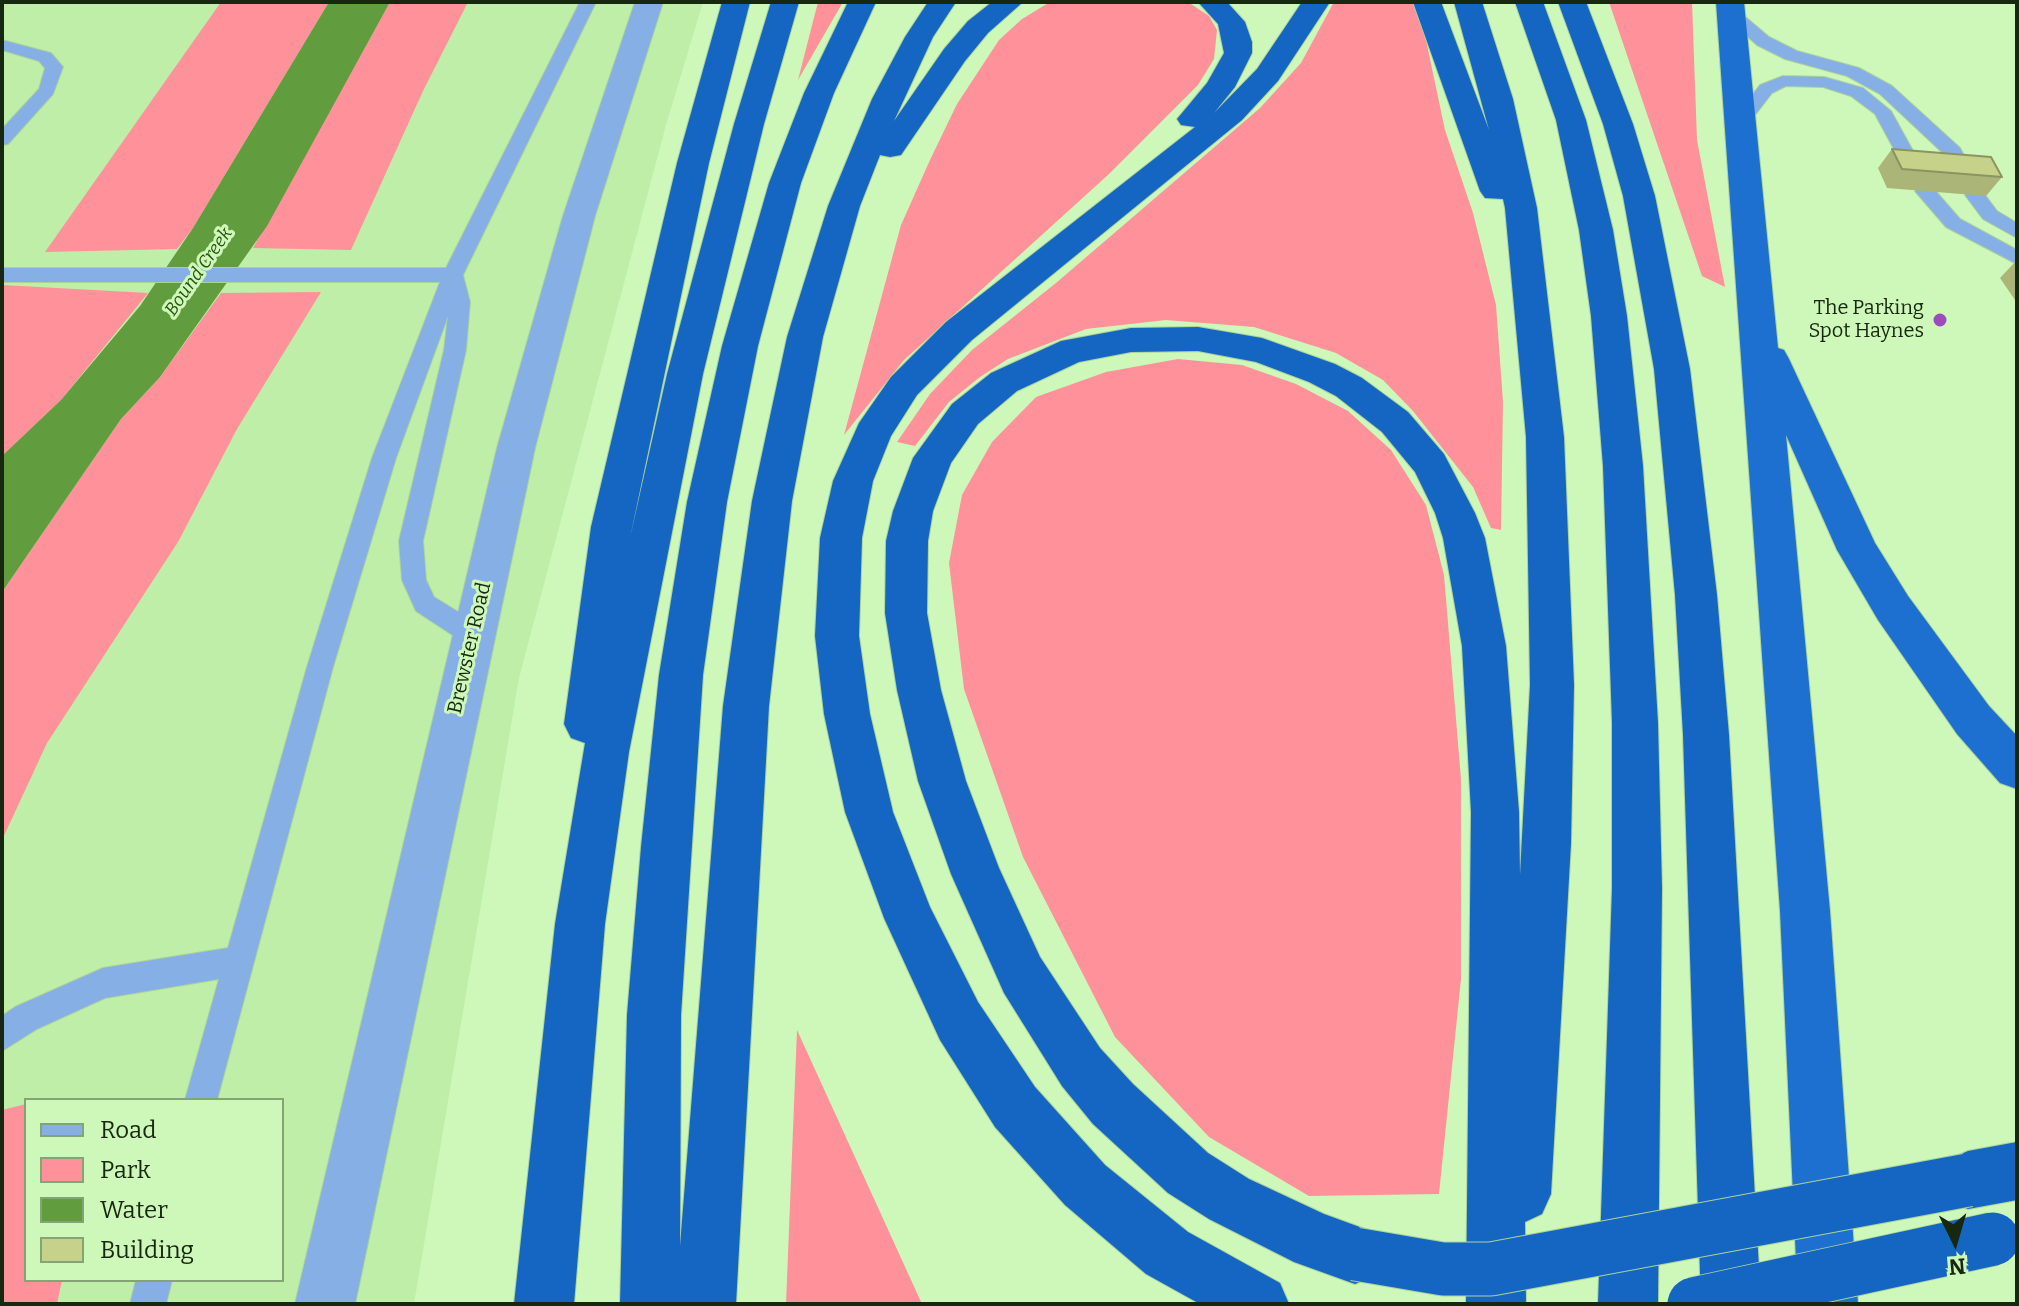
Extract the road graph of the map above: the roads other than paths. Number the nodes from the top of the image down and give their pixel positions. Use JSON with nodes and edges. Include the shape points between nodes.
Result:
{"nodes":[{"id":1,"x":588,"y":2,"type":"edge"},
{"id":2,"x":649,"y":2,"type":"edge"},
{"id":3,"x":736,"y":2,"type":"edge"},
{"id":4,"x":785,"y":2,"type":"edge"},
{"id":5,"x":862,"y":2,"type":"edge"},
{"id":6,"x":942,"y":2,"type":"edge"},
{"id":7,"x":1009,"y":2,"type":"edge"},
{"id":8,"x":1212,"y":2,"type":"edge"},
{"id":9,"x":1301,"y":2,"type":"edge"},
{"id":10,"x":1316,"y":2,"type":"edge"},
{"id":11,"x":1427,"y":2,"type":"edge"},
{"id":12,"x":1468,"y":2,"type":"edge"},
{"id":13,"x":1529,"y":2,"type":"edge"},
{"id":14,"x":1572,"y":2,"type":"edge"},
{"id":15,"x":1730,"y":7,"type":"edge"},
{"id":16,"x":2,"y":45,"type":"edge"},
{"id":17,"x":1278,"y":61,"type":"junction"},
{"id":18,"x":1742,"y":120,"type":"junction"},
{"id":19,"x":2,"y":140,"type":"edge"},
{"id":20,"x":1915,"y":171,"type":"edge"},
{"id":21,"x":1966,"y":176,"type":"edge"},
{"id":22,"x":1925,"y":191,"type":"edge"},
{"id":23,"x":1975,"y":195,"type":"edge"},
{"id":24,"x":1096,"y":222,"type":"junction"},
{"id":25,"x":2017,"y":232,"type":"edge"},
{"id":26,"x":830,"y":250,"type":"junction"},
{"id":27,"x":2017,"y":258,"type":"edge"},
{"id":28,"x":2,"y":275,"type":"edge"},
{"id":29,"x":453,"y":275,"type":"junction"},
{"id":30,"x":1531,"y":290,"type":"junction"},
{"id":31,"x":1757,"y":327,"type":"junction"},
{"id":32,"x":472,"y":634,"type":"junction"},
{"id":33,"x":2017,"y":768,"type":"edge"},
{"id":34,"x":238,"y":961,"type":"junction"},
{"id":35,"x":2,"y":1035,"type":"edge"},
{"id":36,"x":202,"y":1098,"type":"edge"},
{"id":37,"x":559,"y":1134,"type":"junction"},
{"id":38,"x":1992,"y":1176,"type":"edge"},
{"id":39,"x":2005,"y":1236,"type":"edge"},
{"id":40,"x":154,"y":1282,"type":"edge"},
{"id":41,"x":148,"y":1304,"type":"edge"},
{"id":42,"x":325,"y":1304,"type":"edge"},
{"id":43,"x":544,"y":1304,"type":"edge"},
{"id":44,"x":650,"y":1304,"type":"edge"},
{"id":45,"x":706,"y":1304,"type":"edge"},
{"id":46,"x":1259,"y":1304,"type":"edge"},
{"id":47,"x":1496,"y":1304,"type":"edge"},
{"id":48,"x":1514,"y":1304,"type":"edge"},
{"id":49,"x":1628,"y":1304,"type":"edge"},
{"id":50,"x":1694,"y":1304,"type":"edge"},
{"id":51,"x":1731,"y":1304,"type":"edge"},
{"id":52,"x":1828,"y":1304,"type":"edge"}],
"edges":[{"from":1,"to":29,"type":"lane"},
{"from":2,"to":32,"type":"street","name":"Brewster Road","via":[[558,289]]},
{"from":3,"to":37,"type":"highway","via":[[684,203],[603,578],[569,927]]},
{"from":4,"to":37,"type":"highway","via":[[693,343],[606,752],[580,924]]},
{"from":5,"to":44,"type":"highway","via":[[814,103],[781,195],[730,384],[707,502],[681,675],[665,847],[652,1090]]},
{"from":6,"to":26,"type":"highway","via":[[887,99]]},
{"from":7,"to":26,"type":"highway","via":[[978,27],[942,69]]},
{"from":8,"to":24,"type":"highway","via":[[1236,32],[1235,63],[1209,101]]},
{"from":9,"to":17,"type":"highway"},
{"from":10,"to":17,"type":"highway"},
{"from":11,"to":30,"type":"highway"},
{"from":12,"to":30,"type":"highway","via":[[1507,133]]},
{"from":13,"to":49,"type":"highway","via":[[1571,120],[1596,230],[1623,466],[1637,888]]},
{"from":14,"to":51,"type":"highway","via":[[1639,196],[1674,384],[1706,735]]},
{"from":15,"to":18,"type":"highway"},
{"from":15,"to":21,"type":"lane","via":[[1763,41],[1791,55],[1853,72],[1886,90],[1953,152]]},
{"from":16,"to":19,"type":"lane","via":[[45,57],[54,67],[47,90]]},
{"from":17,"to":24,"type":"highway","via":[[1231,114]]},
{"from":18,"to":20,"type":"lane","via":[[1766,89],[1783,81],[1824,82],[1857,92],[1882,111]]},
{"from":18,"to":31,"type":"highway"},
{"from":22,"to":27,"type":"lane","via":[[1953,223]]},
{"from":23,"to":25,"type":"lane","via":[[1990,215]]},
{"from":24,"to":46,"type":"highway","via":[[941,347],[904,386],[873,433],[853,481],[838,568],[837,636],[847,714],[869,812],[909,918],[959,1021],[1015,1107],[1085,1185],[1126,1221],[1167,1253]]},
{"from":26,"to":45,"type":"highway","via":[[794,386],[754,630]]},
{"from":28,"to":29,"type":"lane"},
{"from":29,"to":32,"type":"lane","via":[[460,302],[455,350],[411,541],[414,580],[425,604]]},
{"from":29,"to":34,"type":"lane","via":[[384,458]]},
{"from":30,"to":48,"type":"highway","via":[[1545,437],[1552,685],[1547,843]]},
{"from":31,"to":33,"type":"highway","via":[[1858,550],[1973,720]]},
{"from":31,"to":52,"type":"highway","via":[[1805,911]]},
{"from":32,"to":42,"type":"street","name":"Brewster Road"},
{"from":34,"to":35,"type":"lane","via":[[103,983],[26,1018]]},
{"from":34,"to":36,"type":"lane"},
{"from":37,"to":43,"type":"highway"},
{"from":38,"to":47,"type":"highway","bridge":true,"via":[[1491,1269],[1443,1269],[1355,1254],[1315,1241],[1229,1199],[1150,1141],[1081,1067],[1022,975],[976,874],[942,781],[906,613],[904,576],[913,511],[933,458],[965,414],[1004,382],[1049,359],[1131,340],[1198,339],[1262,351],[1322,373],[1395,422],[1430,464],[1455,513],[1484,646],[1495,812]]},
{"from":39,"to":50,"type":"highway","bridge":true},
{"from":40,"to":41,"type":"lane"}]}
